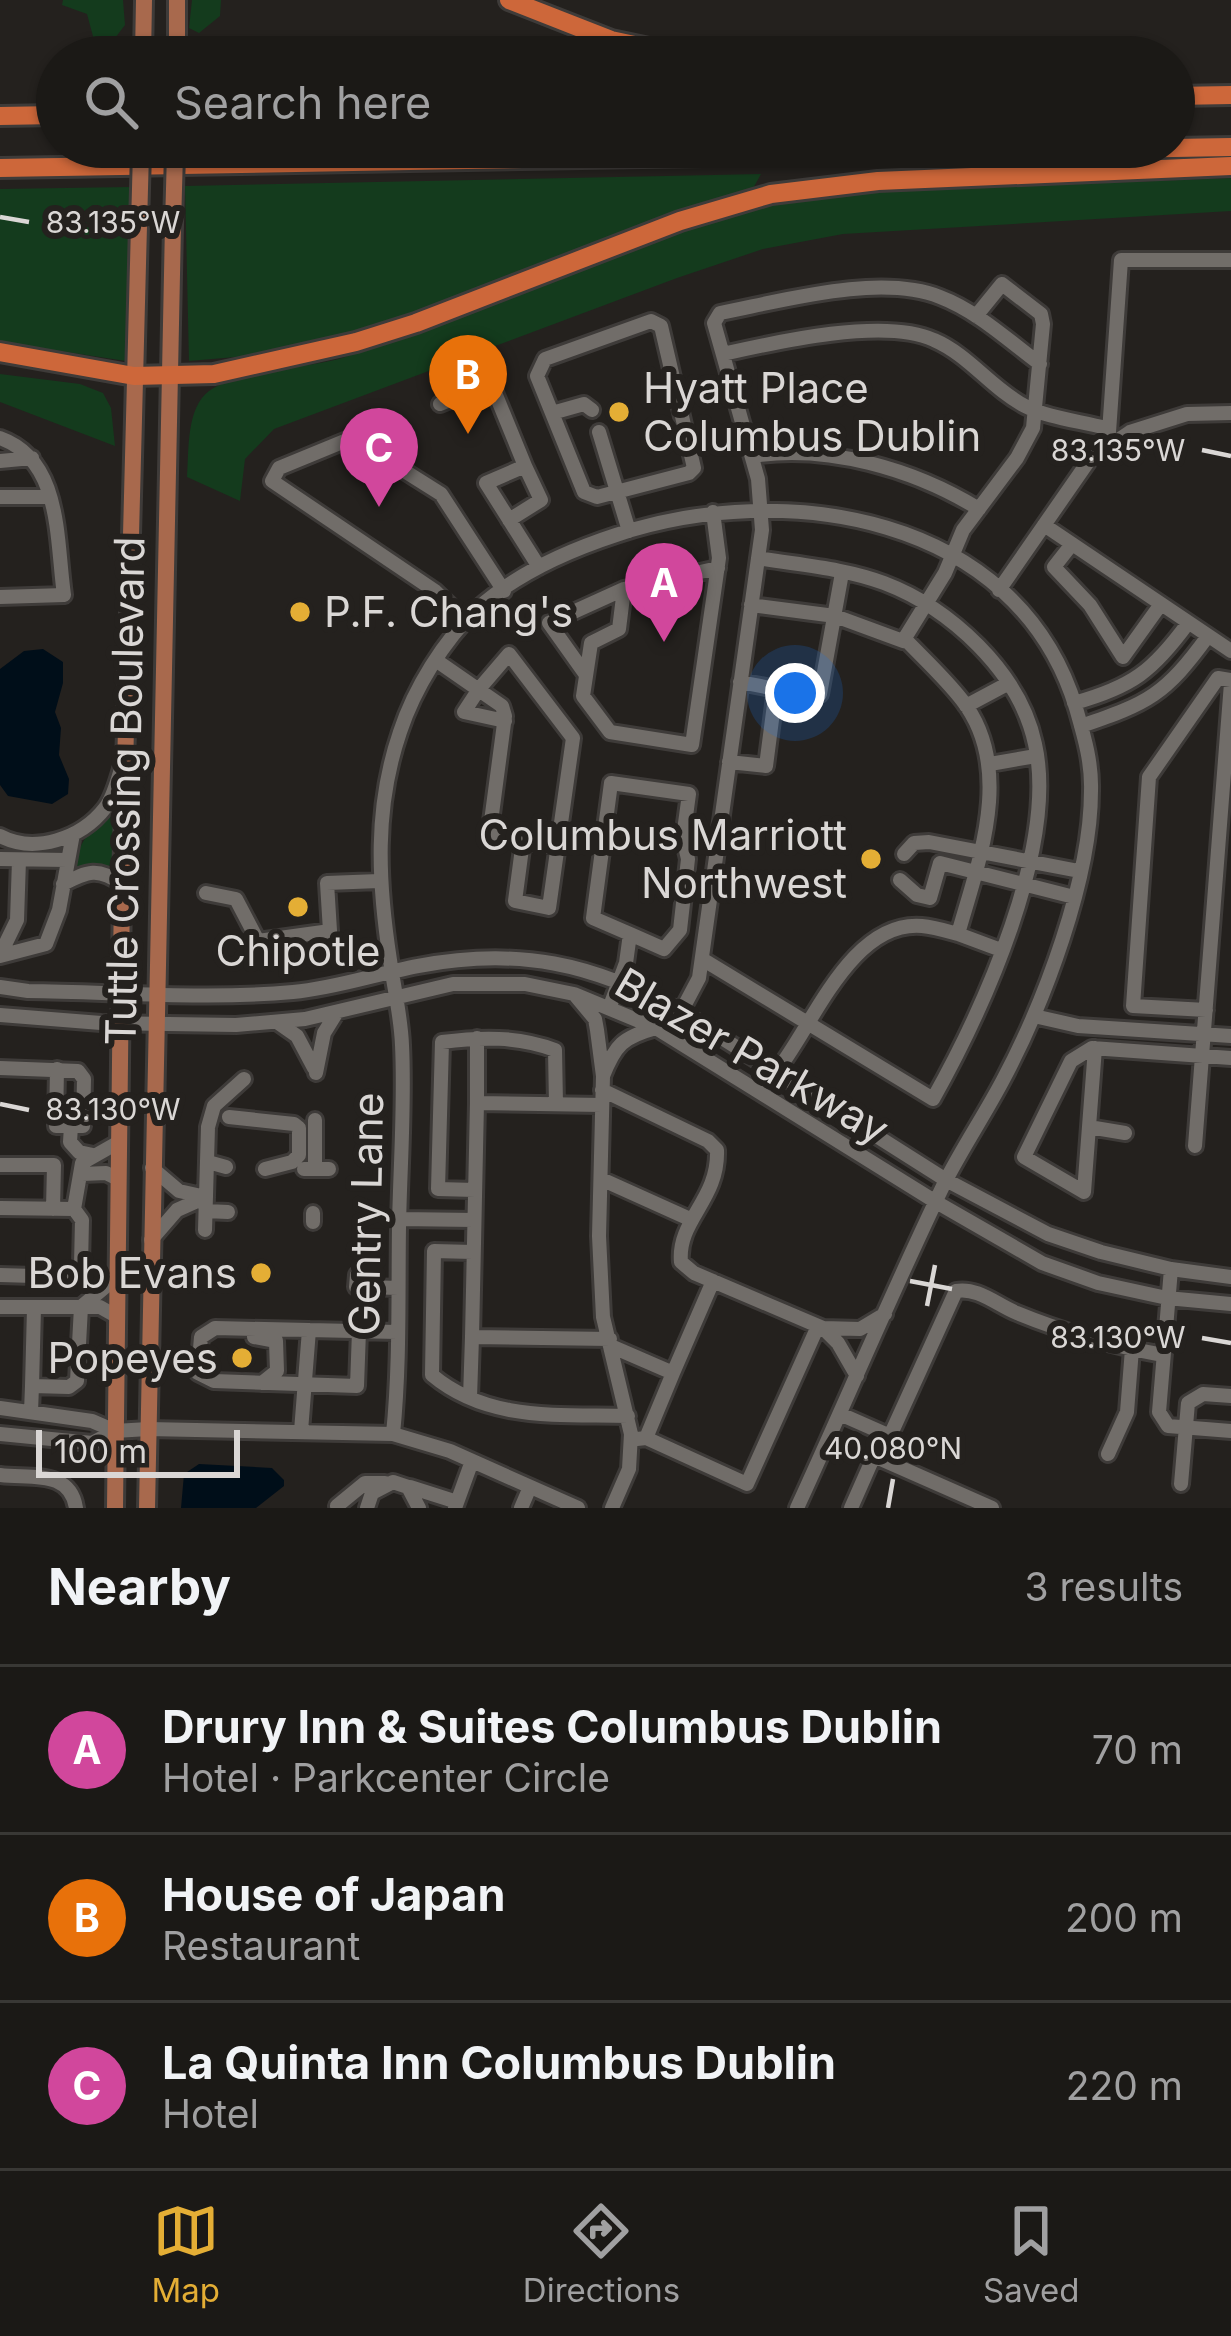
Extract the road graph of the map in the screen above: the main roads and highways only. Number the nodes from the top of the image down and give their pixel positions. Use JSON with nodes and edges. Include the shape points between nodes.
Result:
{"nodes":[{"id":1,"x":143,"y":0,"type":"edge"},
{"id":2,"x":177,"y":0,"type":"edge"},
{"id":3,"x":509,"y":0,"type":"edge"},
{"id":4,"x":143,"y":36,"type":"edge"},
{"id":5,"x":177,"y":36,"type":"edge"},
{"id":6,"x":601,"y":36,"type":"edge"},
{"id":7,"x":1231,"y":94,"type":"edge"},
{"id":8,"x":1195,"y":95,"type":"edge"},
{"id":9,"x":36,"y":115,"type":"edge"},
{"id":10,"x":0,"y":116,"type":"edge"},
{"id":11,"x":1231,"y":147,"type":"edge"},
{"id":12,"x":1195,"y":148,"type":"edge"},
{"id":13,"x":1231,"y":166,"type":"edge"},
{"id":14,"x":56,"y":168,"type":"edge"},
{"id":15,"x":140,"y":168,"type":"edge"},
{"id":16,"x":174,"y":168,"type":"edge"},
{"id":17,"x":1184,"y":168,"type":"edge"},
{"id":18,"x":1195,"y":168,"type":"edge"},
{"id":19,"x":0,"y":169,"type":"edge"},
{"id":20,"x":0,"y":352,"type":"edge"},
{"id":21,"x":134,"y":376,"type":"junction"},
{"id":22,"x":170,"y":376,"type":"junction"},
{"id":23,"x":115,"y":1508,"type":"edge"},
{"id":24,"x":147,"y":1508,"type":"edge"}],
"edges":[{"from":1,"to":4,"type":"main road"},
{"from":2,"to":5,"type":"main road"},
{"from":3,"to":6,"type":"highway"},
{"from":7,"to":8,"type":"highway"},
{"from":9,"to":10,"type":"highway"},
{"from":11,"to":12,"type":"highway"},
{"from":13,"to":18,"type":"highway"},
{"from":14,"to":19,"type":"highway"},
{"from":15,"to":21,"type":"main road","name":"Tuttle Crossing Boulevard","bridge":true},
{"from":16,"to":22,"type":"main road","name":"Tuttle Crossing Boulevard","bridge":true},
{"from":17,"to":22,"type":"highway","via":[[878,181],[771,194],[356,342]]},
{"from":20,"to":21,"type":"highway"},
{"from":21,"to":22,"type":"highway"},
{"from":21,"to":23,"type":"main road","name":"Tuttle Crossing Boulevard"},
{"from":22,"to":24,"type":"main road","name":"Tuttle Crossing Boulevard"}]}
